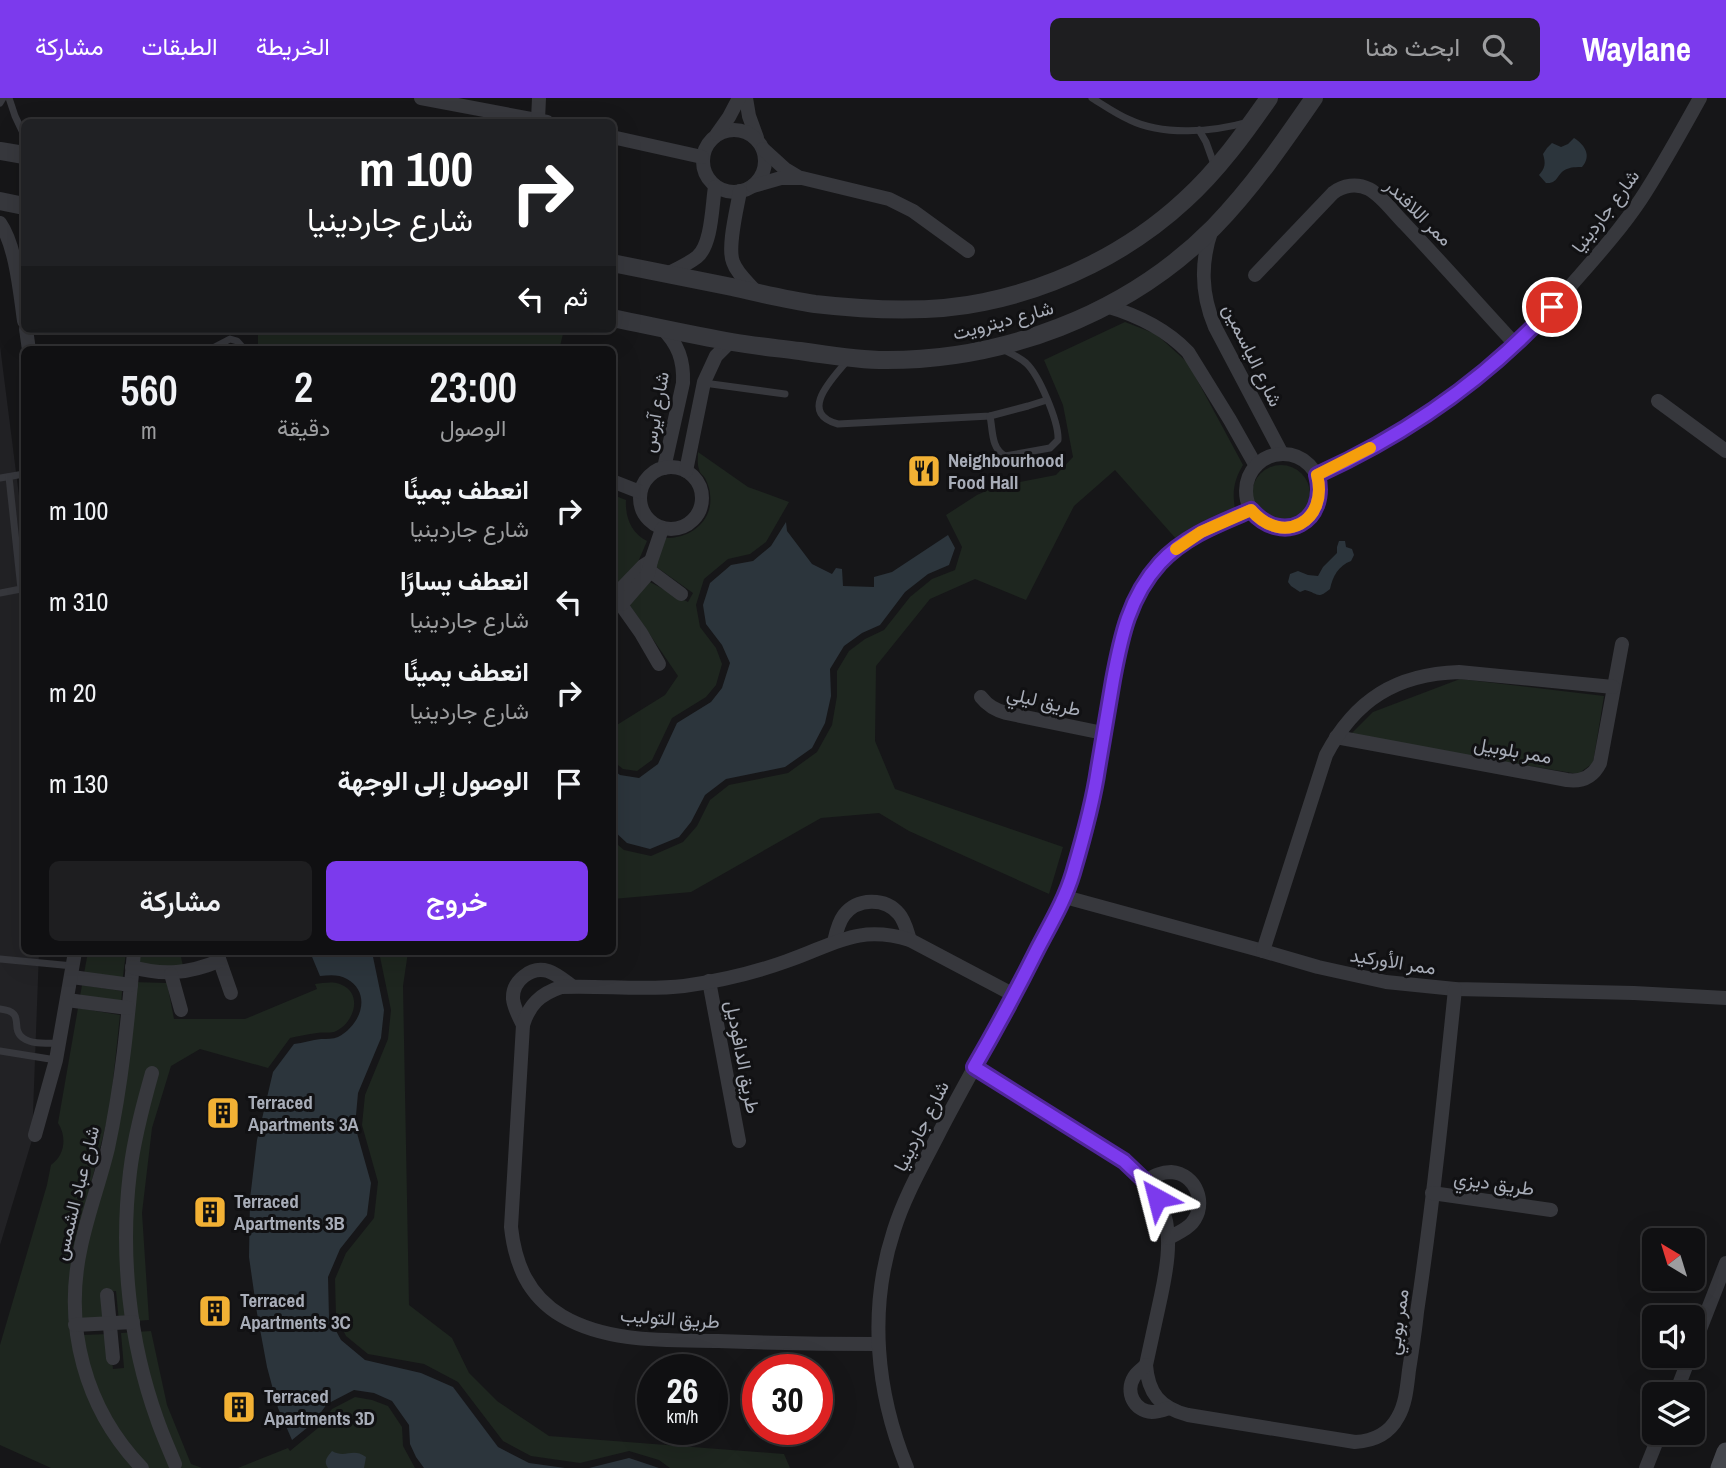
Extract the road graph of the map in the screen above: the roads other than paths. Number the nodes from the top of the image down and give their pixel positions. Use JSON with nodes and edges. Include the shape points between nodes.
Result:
{"nodes":[{"id":1,"x":3,"y":98,"type":"edge"},
{"id":2,"x":9,"y":98,"type":"edge"},
{"id":3,"x":421,"y":98,"type":"edge"},
{"id":4,"x":539,"y":98,"type":"edge"},
{"id":5,"x":739,"y":98,"type":"edge"},
{"id":6,"x":746,"y":98,"type":"edge"},
{"id":7,"x":1093,"y":98,"type":"edge"},
{"id":8,"x":1269,"y":98,"type":"edge"},
{"id":9,"x":1314,"y":98,"type":"edge"},
{"id":10,"x":1700,"y":98,"type":"edge"},
{"id":11,"x":0,"y":103,"type":"edge"},
{"id":12,"x":532,"y":119,"type":"edge"},
{"id":13,"x":543,"y":119,"type":"edge"},
{"id":14,"x":1254,"y":120,"type":"junction"},
{"id":15,"x":21,"y":129,"type":"edge"},
{"id":16,"x":1199,"y":130,"type":"junction"},
{"id":17,"x":717,"y":134,"type":"junction"},
{"id":18,"x":616,"y":138,"type":"edge"},
{"id":19,"x":760,"y":144,"type":"junction"},
{"id":20,"x":0,"y":151,"type":"edge"},
{"id":21,"x":21,"y":154,"type":"edge"},
{"id":22,"x":702,"y":157,"type":"junction"},
{"id":23,"x":1216,"y":169,"type":"junction"},
{"id":24,"x":802,"y":178,"type":"junction"},
{"id":25,"x":715,"y":187,"type":"junction"},
{"id":26,"x":747,"y":188,"type":"junction"},
{"id":27,"x":0,"y":201,"type":"edge"},
{"id":28,"x":21,"y":205,"type":"edge"},
{"id":29,"x":0,"y":223,"type":"edge"},
{"id":30,"x":1213,"y":229,"type":"junction"},
{"id":31,"x":968,"y":251,"type":"dead end"},
{"id":32,"x":616,"y":264,"type":"edge"},
{"id":33,"x":21,"y":265,"type":"edge"},
{"id":34,"x":17,"y":274,"type":"junction"},
{"id":35,"x":667,"y":274,"type":"junction"},
{"id":36,"x":1255,"y":275,"type":"dead end"},
{"id":37,"x":757,"y":293,"type":"junction"},
{"id":38,"x":21,"y":301,"type":"edge"},
{"id":39,"x":1106,"y":306,"type":"junction"},
{"id":40,"x":616,"y":319,"type":"edge"},
{"id":41,"x":662,"y":328,"type":"junction"},
{"id":42,"x":730,"y":342,"type":"junction"},
{"id":43,"x":1515,"y":344,"type":"junction"},
{"id":44,"x":217,"y":346,"type":"edge"},
{"id":45,"x":241,"y":346,"type":"edge"},
{"id":46,"x":998,"y":347,"type":"junction"},
{"id":47,"x":849,"y":358,"type":"junction"},
{"id":48,"x":704,"y":382,"type":"junction"},
{"id":49,"x":785,"y":394,"type":"dead end"},
{"id":50,"x":1047,"y":400,"type":"junction"},
{"id":51,"x":1658,"y":401,"type":"dead end"},
{"id":52,"x":990,"y":416,"type":"junction"},
{"id":53,"x":1725,"y":447,"type":"edge"},
{"id":54,"x":1282,"y":454,"type":"junction"},
{"id":55,"x":1256,"y":466,"type":"junction"},
{"id":56,"x":664,"y":468,"type":"junction"},
{"id":57,"x":686,"y":471,"type":"junction"},
{"id":58,"x":1317,"y":475,"type":"junction"},
{"id":59,"x":4,"y":478,"type":"edge"},
{"id":60,"x":616,"y":483,"type":"edge"},
{"id":61,"x":640,"y":492,"type":"junction"},
{"id":62,"x":1251,"y":510,"type":"junction"},
{"id":63,"x":662,"y":529,"type":"junction"},
{"id":64,"x":650,"y":566,"type":"junction"},
{"id":65,"x":0,"y":593,"type":"edge"},
{"id":66,"x":681,"y":594,"type":"dead end"},
{"id":67,"x":616,"y":597,"type":"edge"},
{"id":68,"x":1622,"y":643,"type":"dead end"},
{"id":69,"x":659,"y":664,"type":"dead end"},
{"id":70,"x":1614,"y":687,"type":"junction"},
{"id":71,"x":981,"y":697,"type":"dead end"},
{"id":72,"x":1103,"y":733,"type":"junction"},
{"id":73,"x":1336,"y":737,"type":"junction"},
{"id":74,"x":1065,"y":897,"type":"junction"},
{"id":75,"x":910,"y":940,"type":"junction"},
{"id":76,"x":834,"y":942,"type":"junction"},
{"id":77,"x":1263,"y":951,"type":"junction"},
{"id":78,"x":134,"y":955,"type":"edge"},
{"id":79,"x":218,"y":956,"type":"edge"},
{"id":80,"x":0,"y":959,"type":"edge"},
{"id":81,"x":73,"y":965,"type":"edge"},
{"id":82,"x":132,"y":967,"type":"junction"},
{"id":83,"x":171,"y":974,"type":"junction"},
{"id":84,"x":709,"y":981,"type":"junction"},
{"id":85,"x":131,"y":985,"type":"junction"},
{"id":86,"x":572,"y":986,"type":"junction"},
{"id":87,"x":1455,"y":989,"type":"junction"},
{"id":88,"x":231,"y":993,"type":"dead end"},
{"id":89,"x":1014,"y":995,"type":"junction"},
{"id":90,"x":1726,"y":998,"type":"edge"},
{"id":91,"x":67,"y":1000,"type":"junction"},
{"id":92,"x":128,"y":1008,"type":"junction"},
{"id":93,"x":0,"y":1009,"type":"edge"},
{"id":94,"x":181,"y":1010,"type":"dead end"},
{"id":95,"x":523,"y":1025,"type":"junction"},
{"id":96,"x":20,"y":1035,"type":"junction"},
{"id":97,"x":59,"y":1043,"type":"junction"},
{"id":98,"x":0,"y":1051,"type":"edge"},
{"id":99,"x":15,"y":1053,"type":"junction"},
{"id":100,"x":56,"y":1060,"type":"junction"},
{"id":101,"x":974,"y":1067,"type":"junction"},
{"id":102,"x":152,"y":1073,"type":"dead end"},
{"id":103,"x":36,"y":1135,"type":"dead end"},
{"id":104,"x":739,"y":1140,"type":"dead end"},
{"id":105,"x":1145,"y":1181,"type":"junction"},
{"id":106,"x":1432,"y":1194,"type":"junction"},
{"id":107,"x":1551,"y":1210,"type":"dead end"},
{"id":108,"x":1169,"y":1238,"type":"junction"},
{"id":109,"x":1726,"y":1263,"type":"edge"},
{"id":110,"x":107,"y":1295,"type":"dead end"},
{"id":111,"x":1705,"y":1317,"type":"edge"},
{"id":112,"x":133,"y":1322,"type":"junction"},
{"id":113,"x":110,"y":1324,"type":"junction"},
{"id":114,"x":75,"y":1325,"type":"junction"},
{"id":115,"x":878,"y":1344,"type":"junction"},
{"id":116,"x":113,"y":1357,"type":"dead end"},
{"id":117,"x":1146,"y":1365,"type":"junction"},
{"id":118,"x":1169,"y":1408,"type":"junction"},
{"id":119,"x":1655,"y":1445,"type":"edge"},
{"id":120,"x":1726,"y":1452,"type":"edge"},
{"id":121,"x":175,"y":1464,"type":"dead end"},
{"id":122,"x":142,"y":1468,"type":"edge"},
{"id":123,"x":908,"y":1468,"type":"edge"},
{"id":124,"x":1646,"y":1468,"type":"edge"},
{"id":125,"x":1720,"y":1468,"type":"edge"}],
"edges":[{"from":1,"to":11,"type":"lane"},
{"from":2,"to":15,"type":"lane"},
{"from":3,"to":12,"type":"street"},
{"from":4,"to":13,"type":"street"},
{"from":5,"to":17,"type":"street"},
{"from":6,"to":19,"type":"street"},
{"from":7,"to":16,"type":"lane","via":[[1132,122]]},
{"from":8,"to":14,"type":"street","name":"شارع ديترويت"},
{"from":9,"to":30,"type":"street","name":"شارع ديترويت","via":[[1268,164]]},
{"from":10,"to":43,"type":"street","name":"شارع جاردينيا","via":[[1622,225]]},
{"from":14,"to":16,"type":"lane"},
{"from":14,"to":23,"type":"street","name":"شارع ديترويت"},
{"from":16,"to":23,"type":"lane"},
{"from":17,"to":19,"type":"street","via":[[743,130]]},
{"from":17,"to":22,"type":"street"},
{"from":18,"to":22,"type":"street"},
{"from":19,"to":24,"type":"street","via":[[785,169]]},
{"from":19,"to":26,"type":"street","via":[[765,157],[763,173]]},
{"from":20,"to":21,"type":"street"},
{"from":22,"to":25,"type":"street","via":[[705,173]]},
{"from":23,"to":37,"type":"street","name":"شارع ديترويت","via":[[1185,200],[1115,252],[1029,291],[935,309],[826,304]]},
{"from":24,"to":26,"type":"street","via":[[782,178]]},
{"from":24,"to":31,"type":"street","via":[[889,199]]},
{"from":25,"to":26,"type":"street","via":[[727,192]]},
{"from":25,"to":35,"type":"street","via":[[704,249]]},
{"from":26,"to":37,"type":"street","via":[[730,252],[733,265]]},
{"from":27,"to":28,"type":"street"},
{"from":29,"to":34,"type":"street"},
{"from":30,"to":39,"type":"street","name":"شارع ديترويت","via":[[1166,268]]},
{"from":30,"to":54,"type":"street","name":"شارع الياسمين","via":[[1203,271],[1210,314]]},
{"from":32,"to":35,"type":"street","name":"شارع ديترويت"},
{"from":33,"to":34,"type":"street"},
{"from":34,"to":38,"type":"street"},
{"from":35,"to":37,"type":"street","name":"شارع ديترويت"},
{"from":36,"to":43,"type":"street","name":"ممر اللافندر","via":[[1333,193],[1346,186],[1361,186],[1426,246]]},
{"from":39,"to":46,"type":"street","name":"شارع ديترويت","via":[[1058,328]]},
{"from":39,"to":55,"type":"street","via":[[1152,324],[1188,352]]},
{"from":40,"to":41,"type":"street","name":"شارع ديترويت"},
{"from":41,"to":42,"type":"street","name":"شارع ديترويت"},
{"from":41,"to":56,"type":"street","name":"شارع آيرس","via":[[680,352],[683,372]]},
{"from":42,"to":47,"type":"street","name":"شارع ديترويت"},
{"from":42,"to":48,"type":"street","name":"شارع آيرس","via":[[716,356]]},
{"from":43,"to":58,"type":"street","name":"شارع جاردينيا","via":[[1437,408]]},
{"from":44,"to":45,"type":"lane","via":[[230,339]]},
{"from":46,"to":47,"type":"street","name":"شارع ديترويت","via":[[901,360]]},
{"from":46,"to":50,"type":"lane","via":[[1032,369]]},
{"from":47,"to":52,"type":"lane","via":[[819,400],[824,416],[833,422]]},
{"from":48,"to":49,"type":"lane"},
{"from":48,"to":57,"type":"street","name":"شارع آيرس"},
{"from":50,"to":52,"type":"lane"},
{"from":50,"to":52,"type":"lane","via":[[1058,436],[1050,448],[1010,457],[1001,454],[995,447]]},
{"from":51,"to":53,"type":"street"},
{"from":54,"to":55,"type":"street"},
{"from":54,"to":58,"type":"street","via":[[1302,459]]},
{"from":55,"to":62,"type":"street","via":[[1246,487]]},
{"from":56,"to":57,"type":"street","name":"شارع آيرس"},
{"from":56,"to":61,"type":"street","name":"شارع آيرس","via":[[651,474]]},
{"from":57,"to":63,"type":"street","via":[[699,486],[701,505],[691,522],[673,530]]},
{"from":58,"to":62,"type":"street","via":[[1320,499],[1306,520],[1295,526],[1270,526]]},
{"from":59,"to":65,"type":"lane","via":[[21,589]]},
{"from":60,"to":61,"type":"street"},
{"from":61,"to":63,"type":"street","via":[[646,519]]},
{"from":62,"to":72,"type":"street","name":"شارع جاردينيا","via":[[1187,540],[1161,562],[1140,589],[1122,637]]},
{"from":63,"to":64,"type":"street"},
{"from":64,"to":66,"type":"street"},
{"from":64,"to":67,"type":"street","via":[[646,577]]},
{"from":67,"to":69,"type":"street"},
{"from":68,"to":70,"type":"street","name":"ممر بلوبيل"},
{"from":70,"to":73,"type":"street","via":[[1459,672],[1424,675],[1375,696]]},
{"from":70,"to":73,"type":"street","name":"ممر بلوبيل","via":[[1600,763],[1580,780]]},
{"from":71,"to":72,"type":"street","name":"طريق ليلي","via":[[1006,713]]},
{"from":72,"to":74,"type":"street","name":"شارع جاردينيا","via":[[1091,806]]},
{"from":73,"to":77,"type":"street","via":[[1326,755]]},
{"from":74,"to":77,"type":"street","name":"ممر الأوركيد"},
{"from":74,"to":89,"type":"street","name":"شارع جاردينيا"},
{"from":75,"to":76,"type":"street","name":"طريق التوليب","via":[[872,934]]},
{"from":75,"to":76,"type":"street","via":[[897,912],[887,905],[864,902],[844,915]]},
{"from":75,"to":89,"type":"street","name":"طريق التوليب"},
{"from":76,"to":84,"type":"street","name":"طريق التوليب","via":[[785,962]]},
{"from":77,"to":87,"type":"street","name":"ممر الأوركيد","via":[[1386,982]]},
{"from":78,"to":82,"type":"street","name":"شارع عباد الشمس"},
{"from":79,"to":83,"type":"street","via":[[202,968]]},
{"from":79,"to":88,"type":"street"},
{"from":80,"to":81,"type":"lane"},
{"from":81,"to":85,"type":"street"},
{"from":81,"to":91,"type":"street"},
{"from":82,"to":83,"type":"street"},
{"from":82,"to":85,"type":"street","name":"شارع عباد الشمس"},
{"from":83,"to":94,"type":"street"},
{"from":84,"to":86,"type":"street","name":"طريق التوليب","via":[[633,989]]},
{"from":84,"to":104,"type":"street","name":"طريق الدافوديل"},
{"from":85,"to":92,"type":"street","name":"شارع عباد الشمس"},
{"from":86,"to":95,"type":"street","name":"طريق التوليب","via":[[540,996]]},
{"from":86,"to":95,"type":"street","name":"طريق التوليب","via":[[549,971],[523,977],[513,992],[513,1002]]},
{"from":87,"to":90,"type":"street","name":"ممر الأوركيد"},
{"from":87,"to":106,"type":"street","name":"ممر بوبي"},
{"from":89,"to":101,"type":"street","name":"شارع جاردينيا"},
{"from":91,"to":92,"type":"street"},
{"from":91,"to":97,"type":"street"},
{"from":92,"to":114,"type":"street","name":"شارع عباد الشمس","via":[[112,1126],[76,1271]]},
{"from":93,"to":96,"type":"lane","via":[[13,1013]]},
{"from":95,"to":115,"type":"street","name":"طريق التوليب","via":[[511,1227],[520,1268],[544,1302],[580,1325],[625,1336]]},
{"from":96,"to":97,"type":"lane","via":[[36,1043]]},
{"from":96,"to":99,"type":"lane"},
{"from":97,"to":100,"type":"street"},
{"from":98,"to":99,"type":"lane"},
{"from":99,"to":100,"type":"lane"},
{"from":100,"to":103,"type":"street"},
{"from":101,"to":105,"type":"street","name":"ممر بوبي","via":[[1124,1161]]},
{"from":101,"to":115,"type":"street","name":"شارع جاردينيا","via":[[913,1182],[893,1233],[881,1287]]},
{"from":102,"to":112,"type":"street","via":[[130,1171],[126,1222]]},
{"from":105,"to":108,"type":"street","name":"ممر بوبي","via":[[1161,1207]]},
{"from":105,"to":108,"type":"street","via":[[1162,1173],[1177,1173],[1197,1190],[1197,1215]]},
{"from":106,"to":107,"type":"street","name":"طريق ديزي"},
{"from":106,"to":118,"type":"street","name":"ممر بوبي","via":[[1406,1390],[1400,1414],[1386,1432],[1354,1442]]},
{"from":108,"to":117,"type":"street","name":"ممر بوبي"},
{"from":109,"to":111,"type":"street"},
{"from":110,"to":113,"type":"street"},
{"from":112,"to":113,"type":"street"},
{"from":112,"to":121,"type":"street","via":[[143,1371]]},
{"from":113,"to":114,"type":"street"},
{"from":113,"to":116,"type":"street"},
{"from":114,"to":122,"type":"street","name":"شارع عباد الشمس","via":[[92,1394],[108,1425]]},
{"from":115,"to":123,"type":"street","name":"شارع جاردينيا","via":[[887,1405]]},
{"from":117,"to":118,"type":"street","via":[[1151,1390]]},
{"from":117,"to":118,"type":"street","name":"ممر بوبي","via":[[1133,1379],[1133,1399],[1149,1412]]},
{"from":119,"to":124,"type":"street"},
{"from":120,"to":125,"type":"main road"}]}
